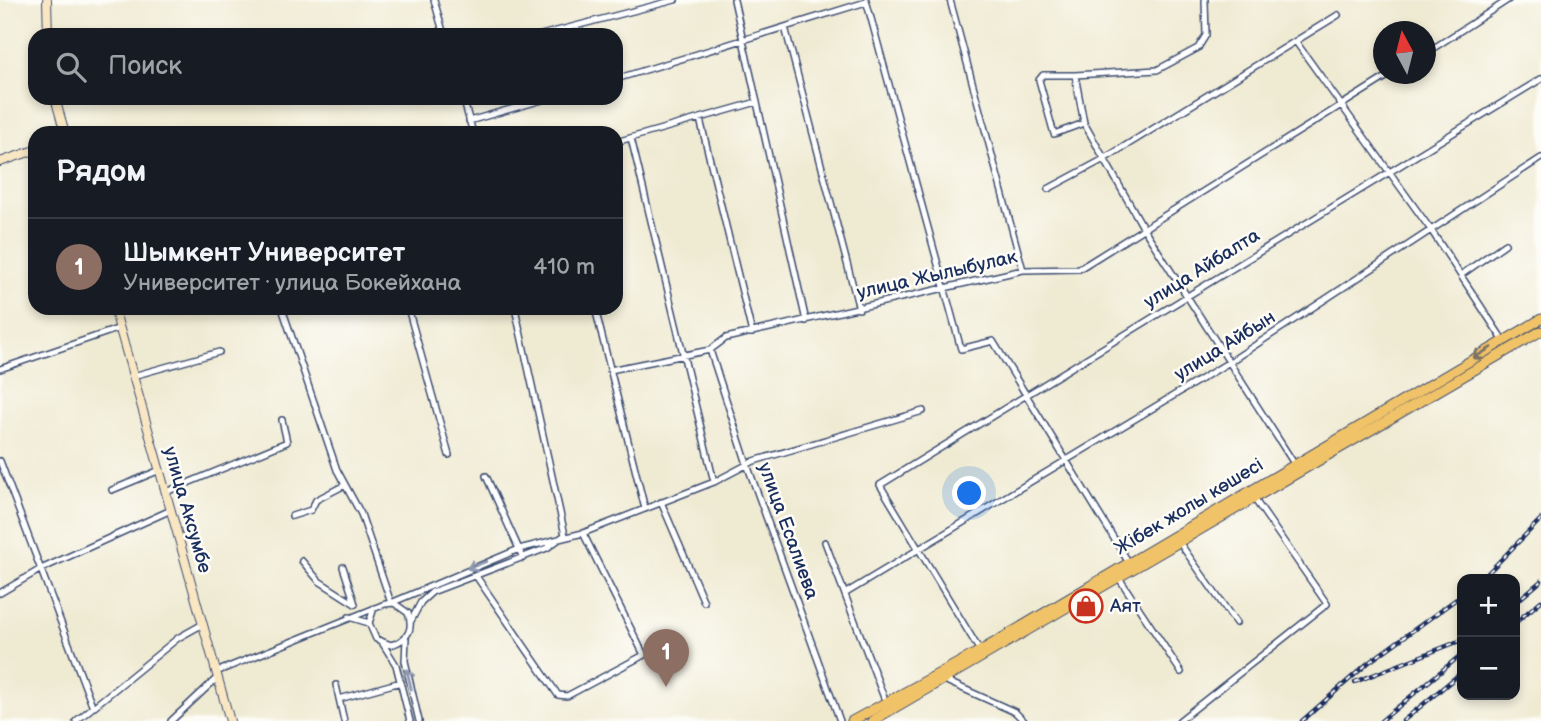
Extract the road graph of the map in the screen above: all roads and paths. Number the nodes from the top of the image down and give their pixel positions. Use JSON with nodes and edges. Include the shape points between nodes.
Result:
{"nodes":[{"id":1,"x":47,"y":0,"type":"edge"},
{"id":2,"x":434,"y":0,"type":"edge"},
{"id":3,"x":675,"y":0,"type":"edge"},
{"id":4,"x":734,"y":0,"type":"edge"},
{"id":5,"x":950,"y":0,"type":"edge"},
{"id":6,"x":1205,"y":0,"type":"edge"},
{"id":7,"x":1508,"y":0,"type":"edge"},
{"id":8,"x":866,"y":1,"type":"edge"},
{"id":9,"x":1338,"y":15,"type":"dead end"},
{"id":10,"x":785,"y":27,"type":"junction"},
{"id":11,"x":48,"y":28,"type":"edge"},
{"id":12,"x":442,"y":28,"type":"edge"},
{"id":13,"x":568,"y":28,"type":"edge"},
{"id":14,"x":745,"y":41,"type":"junction"},
{"id":15,"x":1296,"y":42,"type":"junction"},
{"id":16,"x":1436,"y":47,"type":"edge"},
{"id":17,"x":1075,"y":75,"type":"junction"},
{"id":18,"x":623,"y":77,"type":"edge"},
{"id":19,"x":1541,"y":79,"type":"edge"},
{"id":20,"x":1374,"y":84,"type":"edge"},
{"id":21,"x":757,"y":102,"type":"junction"},
{"id":22,"x":1340,"y":104,"type":"junction"},
{"id":23,"x":57,"y":105,"type":"edge"},
{"id":24,"x":465,"y":105,"type":"edge"},
{"id":25,"x":525,"y":105,"type":"edge"},
{"id":26,"x":700,"y":119,"type":"junction"},
{"id":27,"x":469,"y":121,"type":"junction"},
{"id":28,"x":1084,"y":123,"type":"junction"},
{"id":29,"x":63,"y":126,"type":"edge"},
{"id":30,"x":471,"y":126,"type":"edge"},
{"id":31,"x":632,"y":138,"type":"junction"},
{"id":32,"x":623,"y":140,"type":"edge"},
{"id":33,"x":28,"y":152,"type":"edge"},
{"id":34,"x":1541,"y":158,"type":"edge"},
{"id":35,"x":1104,"y":159,"type":"junction"},
{"id":36,"x":0,"y":162,"type":"edge"},
{"id":37,"x":1388,"y":173,"type":"junction"},
{"id":38,"x":1048,"y":189,"type":"dead end"},
{"id":39,"x":1144,"y":229,"type":"junction"},
{"id":40,"x":1431,"y":230,"type":"junction"},
{"id":41,"x":1505,"y":244,"type":"dead end"},
{"id":42,"x":1023,"y":270,"type":"junction"},
{"id":43,"x":1461,"y":275,"type":"junction"},
{"id":44,"x":945,"y":289,"type":"junction"},
{"id":45,"x":1188,"y":296,"type":"junction"},
{"id":46,"x":859,"y":309,"type":"junction"},
{"id":47,"x":116,"y":315,"type":"edge"},
{"id":48,"x":284,"y":315,"type":"edge"},
{"id":49,"x":410,"y":315,"type":"edge"},
{"id":50,"x":517,"y":315,"type":"edge"},
{"id":51,"x":597,"y":315,"type":"edge"},
{"id":52,"x":1541,"y":319,"type":"edge"},
{"id":53,"x":806,"y":321,"type":"junction"},
{"id":54,"x":120,"y":328,"type":"junction"},
{"id":55,"x":1541,"y":331,"type":"edge"},
{"id":56,"x":752,"y":333,"type":"junction"},
{"id":57,"x":1503,"y":340,"type":"junction"},
{"id":58,"x":710,"y":350,"type":"junction"},
{"id":59,"x":219,"y":352,"type":"dead end"},
{"id":60,"x":683,"y":354,"type":"junction"},
{"id":61,"x":1231,"y":361,"type":"junction"},
{"id":62,"x":0,"y":369,"type":"edge"},
{"id":63,"x":610,"y":370,"type":"junction"},
{"id":64,"x":133,"y":376,"type":"junction"},
{"id":65,"x":1027,"y":395,"type":"junction"},
{"id":66,"x":923,"y":411,"type":"dead end"},
{"id":67,"x":282,"y":420,"type":"dead end"},
{"id":68,"x":449,"y":455,"type":"dead end"},
{"id":69,"x":1069,"y":460,"type":"junction"},
{"id":70,"x":0,"y":461,"type":"edge"},
{"id":71,"x":748,"y":467,"type":"junction"},
{"id":72,"x":1297,"y":468,"type":"junction"},
{"id":73,"x":160,"y":470,"type":"junction"},
{"id":74,"x":486,"y":476,"type":"dead end"},
{"id":75,"x":714,"y":482,"type":"junction"},
{"id":76,"x":345,"y":485,"type":"junction"},
{"id":77,"x":112,"y":491,"type":"dead end"},
{"id":78,"x":166,"y":492,"type":"junction"},
{"id":79,"x":1253,"y":497,"type":"junction"},
{"id":80,"x":661,"y":502,"type":"junction"},
{"id":81,"x":645,"y":509,"type":"junction"},
{"id":82,"x":171,"y":510,"type":"junction"},
{"id":83,"x":292,"y":516,"type":"dead end"},
{"id":84,"x":583,"y":533,"type":"junction"},
{"id":85,"x":565,"y":536,"type":"junction"},
{"id":86,"x":825,"y":542,"type":"dead end"},
{"id":87,"x":1179,"y":542,"type":"junction"},
{"id":88,"x":519,"y":549,"type":"junction"},
{"id":89,"x":919,"y":550,"type":"junction"},
{"id":90,"x":523,"y":558,"type":"junction"},
{"id":91,"x":302,"y":561,"type":"dead end"},
{"id":92,"x":1129,"y":563,"type":"junction"},
{"id":93,"x":343,"y":567,"type":"dead end"},
{"id":94,"x":41,"y":569,"type":"junction"},
{"id":95,"x":476,"y":576,"type":"junction"},
{"id":96,"x":1119,"y":578,"type":"junction"},
{"id":97,"x":0,"y":593,"type":"edge"},
{"id":98,"x":846,"y":593,"type":"junction"},
{"id":99,"x":704,"y":602,"type":"dead end"},
{"id":100,"x":391,"y":603,"type":"junction"},
{"id":101,"x":355,"y":604,"type":"junction"},
{"id":102,"x":374,"y":608,"type":"junction"},
{"id":103,"x":358,"y":614,"type":"junction"},
{"id":104,"x":349,"y":617,"type":"junction"},
{"id":105,"x":411,"y":621,"type":"junction"},
{"id":106,"x":369,"y":623,"type":"junction"},
{"id":107,"x":1237,"y":623,"type":"dead end"},
{"id":108,"x":203,"y":624,"type":"junction"},
{"id":109,"x":407,"y":637,"type":"junction"},
{"id":110,"x":383,"y":643,"type":"junction"},
{"id":111,"x":980,"y":651,"type":"junction"},
{"id":112,"x":1181,"y":672,"type":"dead end"},
{"id":113,"x":217,"y":674,"type":"junction"},
{"id":114,"x":944,"y":681,"type":"junction"},
{"id":115,"x":401,"y":682,"type":"junction"},
{"id":116,"x":336,"y":685,"type":"dead end"},
{"id":117,"x":339,"y":699,"type":"junction"},
{"id":118,"x":886,"y":703,"type":"junction"},
{"id":119,"x":92,"y":705,"type":"junction"},
{"id":120,"x":76,"y":721,"type":"edge"},
{"id":121,"x":171,"y":721,"type":"edge"},
{"id":122,"x":230,"y":721,"type":"edge"},
{"id":123,"x":344,"y":721,"type":"edge"},
{"id":124,"x":410,"y":721,"type":"edge"},
{"id":125,"x":419,"y":721,"type":"edge"},
{"id":126,"x":840,"y":721,"type":"edge"},
{"id":127,"x":852,"y":721,"type":"edge"},
{"id":128,"x":874,"y":721,"type":"edge"},
{"id":129,"x":1024,"y":721,"type":"edge"},
{"id":130,"x":1179,"y":721,"type":"edge"}],
"edges":[{"from":1,"to":11,"type":"main road"},
{"from":2,"to":12,"type":"street"},
{"from":3,"to":13,"type":"street"},
{"from":4,"to":14,"type":"street"},
{"from":5,"to":42,"type":"street"},
{"from":6,"to":17,"type":"street","via":[[1206,35],[1198,48],[1157,70]]},
{"from":7,"to":16,"type":"street"},
{"from":8,"to":10,"type":"street"},
{"from":8,"to":44,"type":"street"},
{"from":9,"to":15,"type":"street"},
{"from":10,"to":14,"type":"street"},
{"from":10,"to":46,"type":"street"},
{"from":14,"to":18,"type":"street"},
{"from":14,"to":21,"type":"street"},
{"from":15,"to":22,"type":"street"},
{"from":15,"to":35,"type":"street"},
{"from":17,"to":28,"type":"street"},
{"from":17,"to":28,"type":"street","via":[[1043,75],[1039,80],[1054,134]]},
{"from":19,"to":37,"type":"street","name":"улица Айбалта"},
{"from":20,"to":22,"type":"street","name":"улица Жылыбулак"},
{"from":21,"to":26,"type":"street"},
{"from":21,"to":53,"type":"street"},
{"from":22,"to":37,"type":"street"},
{"from":22,"to":39,"type":"street","name":"улица Жылыбулак"},
{"from":23,"to":29,"type":"main road"},
{"from":24,"to":27,"type":"street"},
{"from":25,"to":27,"type":"street"},
{"from":26,"to":31,"type":"street"},
{"from":26,"to":56,"type":"street"},
{"from":27,"to":30,"type":"street"},
{"from":28,"to":35,"type":"street"},
{"from":31,"to":32,"type":"street"},
{"from":31,"to":60,"type":"street"},
{"from":33,"to":36,"type":"main road"},
{"from":34,"to":40,"type":"street","name":"улица Айбын"},
{"from":35,"to":38,"type":"street"},
{"from":35,"to":39,"type":"street"},
{"from":37,"to":40,"type":"street"},
{"from":37,"to":45,"type":"street","name":"улица Айбалта"},
{"from":39,"to":42,"type":"street","name":"улица Жылыбулак","via":[[1079,269]]},
{"from":39,"to":45,"type":"street"},
{"from":40,"to":43,"type":"street"},
{"from":40,"to":61,"type":"street","name":"улица Айбын"},
{"from":41,"to":43,"type":"street"},
{"from":42,"to":44,"type":"street","name":"улица Жылыбулак"},
{"from":43,"to":57,"type":"street"},
{"from":44,"to":46,"type":"street","name":"улица Жылыбулак"},
{"from":44,"to":65,"type":"street","via":[[961,349],[993,341]]},
{"from":45,"to":61,"type":"street"},
{"from":45,"to":65,"type":"street","name":"улица Айбалта"},
{"from":46,"to":53,"type":"street","name":"улица Жылыбулак"},
{"from":47,"to":54,"type":"main road","name":"улица Аксумбе"},
{"from":48,"to":76,"type":"street"},
{"from":49,"to":68,"type":"street"},
{"from":50,"to":85,"type":"street"},
{"from":51,"to":63,"type":"street"},
{"from":52,"to":57,"type":"main road","name":"Жібек жолы көшесі"},
{"from":53,"to":56,"type":"street","name":"улица Жылыбулак"},
{"from":54,"to":62,"type":"street"},
{"from":54,"to":64,"type":"main road","name":"улица Аксумбе"},
{"from":55,"to":72,"type":"main road","name":"Жібек жолы көшесі"},
{"from":56,"to":58,"type":"street","name":"улица Жылыбулак","via":[[726,338]]},
{"from":57,"to":72,"type":"main road","name":"Жібек жолы көшесі","one_way":true},
{"from":58,"to":60,"type":"street","name":"улица Жылыбулак"},
{"from":58,"to":71,"type":"street","name":"улица Есалиева"},
{"from":59,"to":64,"type":"street"},
{"from":60,"to":63,"type":"street","name":"улица Жылыбулак"},
{"from":60,"to":75,"type":"street"},
{"from":61,"to":69,"type":"street","name":"улица Айбын"},
{"from":61,"to":72,"type":"street"},
{"from":63,"to":81,"type":"street"},
{"from":64,"to":73,"type":"main road","name":"улица Аксумбе"},
{"from":65,"to":69,"type":"street"},
{"from":65,"to":89,"type":"street","name":"улица Айбалта","via":[[880,485]]},
{"from":66,"to":71,"type":"street","via":[[754,461]]},
{"from":67,"to":78,"type":"street","via":[[287,442]]},
{"from":69,"to":89,"type":"street","name":"улица Айбын"},
{"from":69,"to":92,"type":"street"},
{"from":70,"to":94,"type":"street"},
{"from":71,"to":75,"type":"street"},
{"from":71,"to":126,"type":"street","name":"улица Есалиева"},
{"from":72,"to":79,"type":"main road","name":"Жібек жолы көшесі"},
{"from":72,"to":92,"type":"main road","name":"Жібек жолы көшесі"},
{"from":73,"to":77,"type":"street"},
{"from":73,"to":78,"type":"main road","name":"улица Аксумбе"},
{"from":74,"to":88,"type":"street"},
{"from":75,"to":80,"type":"street"},
{"from":76,"to":83,"type":"street","via":[[316,500],[311,510]]},
{"from":76,"to":100,"type":"street","via":[[361,514]]},
{"from":78,"to":82,"type":"main road","name":"улица Аксумбе"},
{"from":79,"to":87,"type":"main road","name":"Жібек жолы көшесі"},
{"from":79,"to":130,"type":"street","via":[[1327,604]]},
{"from":80,"to":81,"type":"street"},
{"from":80,"to":99,"type":"street"},
{"from":81,"to":84,"type":"street"},
{"from":82,"to":94,"type":"street"},
{"from":82,"to":108,"type":"main road","name":"улица Аксумбе"},
{"from":84,"to":85,"type":"street"},
{"from":84,"to":95,"type":"street","via":[[644,655],[566,695],[558,695]]},
{"from":85,"to":88,"type":"street"},
{"from":85,"to":90,"type":"street"},
{"from":86,"to":98,"type":"street"},
{"from":87,"to":96,"type":"main road","name":"Жібек жолы көшесі"},
{"from":87,"to":107,"type":"street"},
{"from":88,"to":90,"type":"street"},
{"from":88,"to":100,"type":"street","one_way":true},
{"from":89,"to":98,"type":"street","name":"улица Айбын"},
{"from":89,"to":111,"type":"street"},
{"from":90,"to":95,"type":"street"},
{"from":91,"to":101,"type":"street","via":[[319,581]]},
{"from":92,"to":111,"type":"main road","name":"Жібек жолы көшесі"},
{"from":93,"to":101,"type":"street"},
{"from":94,"to":97,"type":"street"},
{"from":94,"to":119,"type":"street"},
{"from":95,"to":105,"type":"street","via":[[432,592]]},
{"from":96,"to":112,"type":"street"},
{"from":96,"to":114,"type":"main road","name":"Жібек жолы көшесі"},
{"from":98,"to":118,"type":"street"},
{"from":100,"to":102,"type":"street"},
{"from":100,"to":105,"type":"street","via":[[402,606]]},
{"from":101,"to":103,"type":"street"},
{"from":102,"to":103,"type":"street"},
{"from":102,"to":106,"type":"street"},
{"from":103,"to":104,"type":"street"},
{"from":104,"to":106,"type":"street"},
{"from":104,"to":113,"type":"street"},
{"from":105,"to":109,"type":"street"},
{"from":106,"to":110,"type":"street"},
{"from":108,"to":113,"type":"main road","name":"улица Аксумбе"},
{"from":108,"to":119,"type":"street"},
{"from":109,"to":110,"type":"street","via":[[391,645]]},
{"from":125,"to":109,"type":"street","one_way":true,"via":[[405,661]]},
{"from":110,"to":115,"type":"street"},
{"from":111,"to":118,"type":"main road","name":"Жібек жолы көшесі"},
{"from":113,"to":121,"type":"street"},
{"from":113,"to":122,"type":"main road","name":"улица Аксумбе"},
{"from":114,"to":128,"type":"main road","name":"Жібек жолы көшесі"},
{"from":114,"to":129,"type":"street","via":[[1015,712]]},
{"from":115,"to":117,"type":"street"},
{"from":115,"to":124,"type":"street"},
{"from":116,"to":117,"type":"street"},
{"from":117,"to":123,"type":"street"},
{"from":118,"to":127,"type":"main road","name":"Жібек жолы көшесі"},
{"from":119,"to":120,"type":"street"}]}
